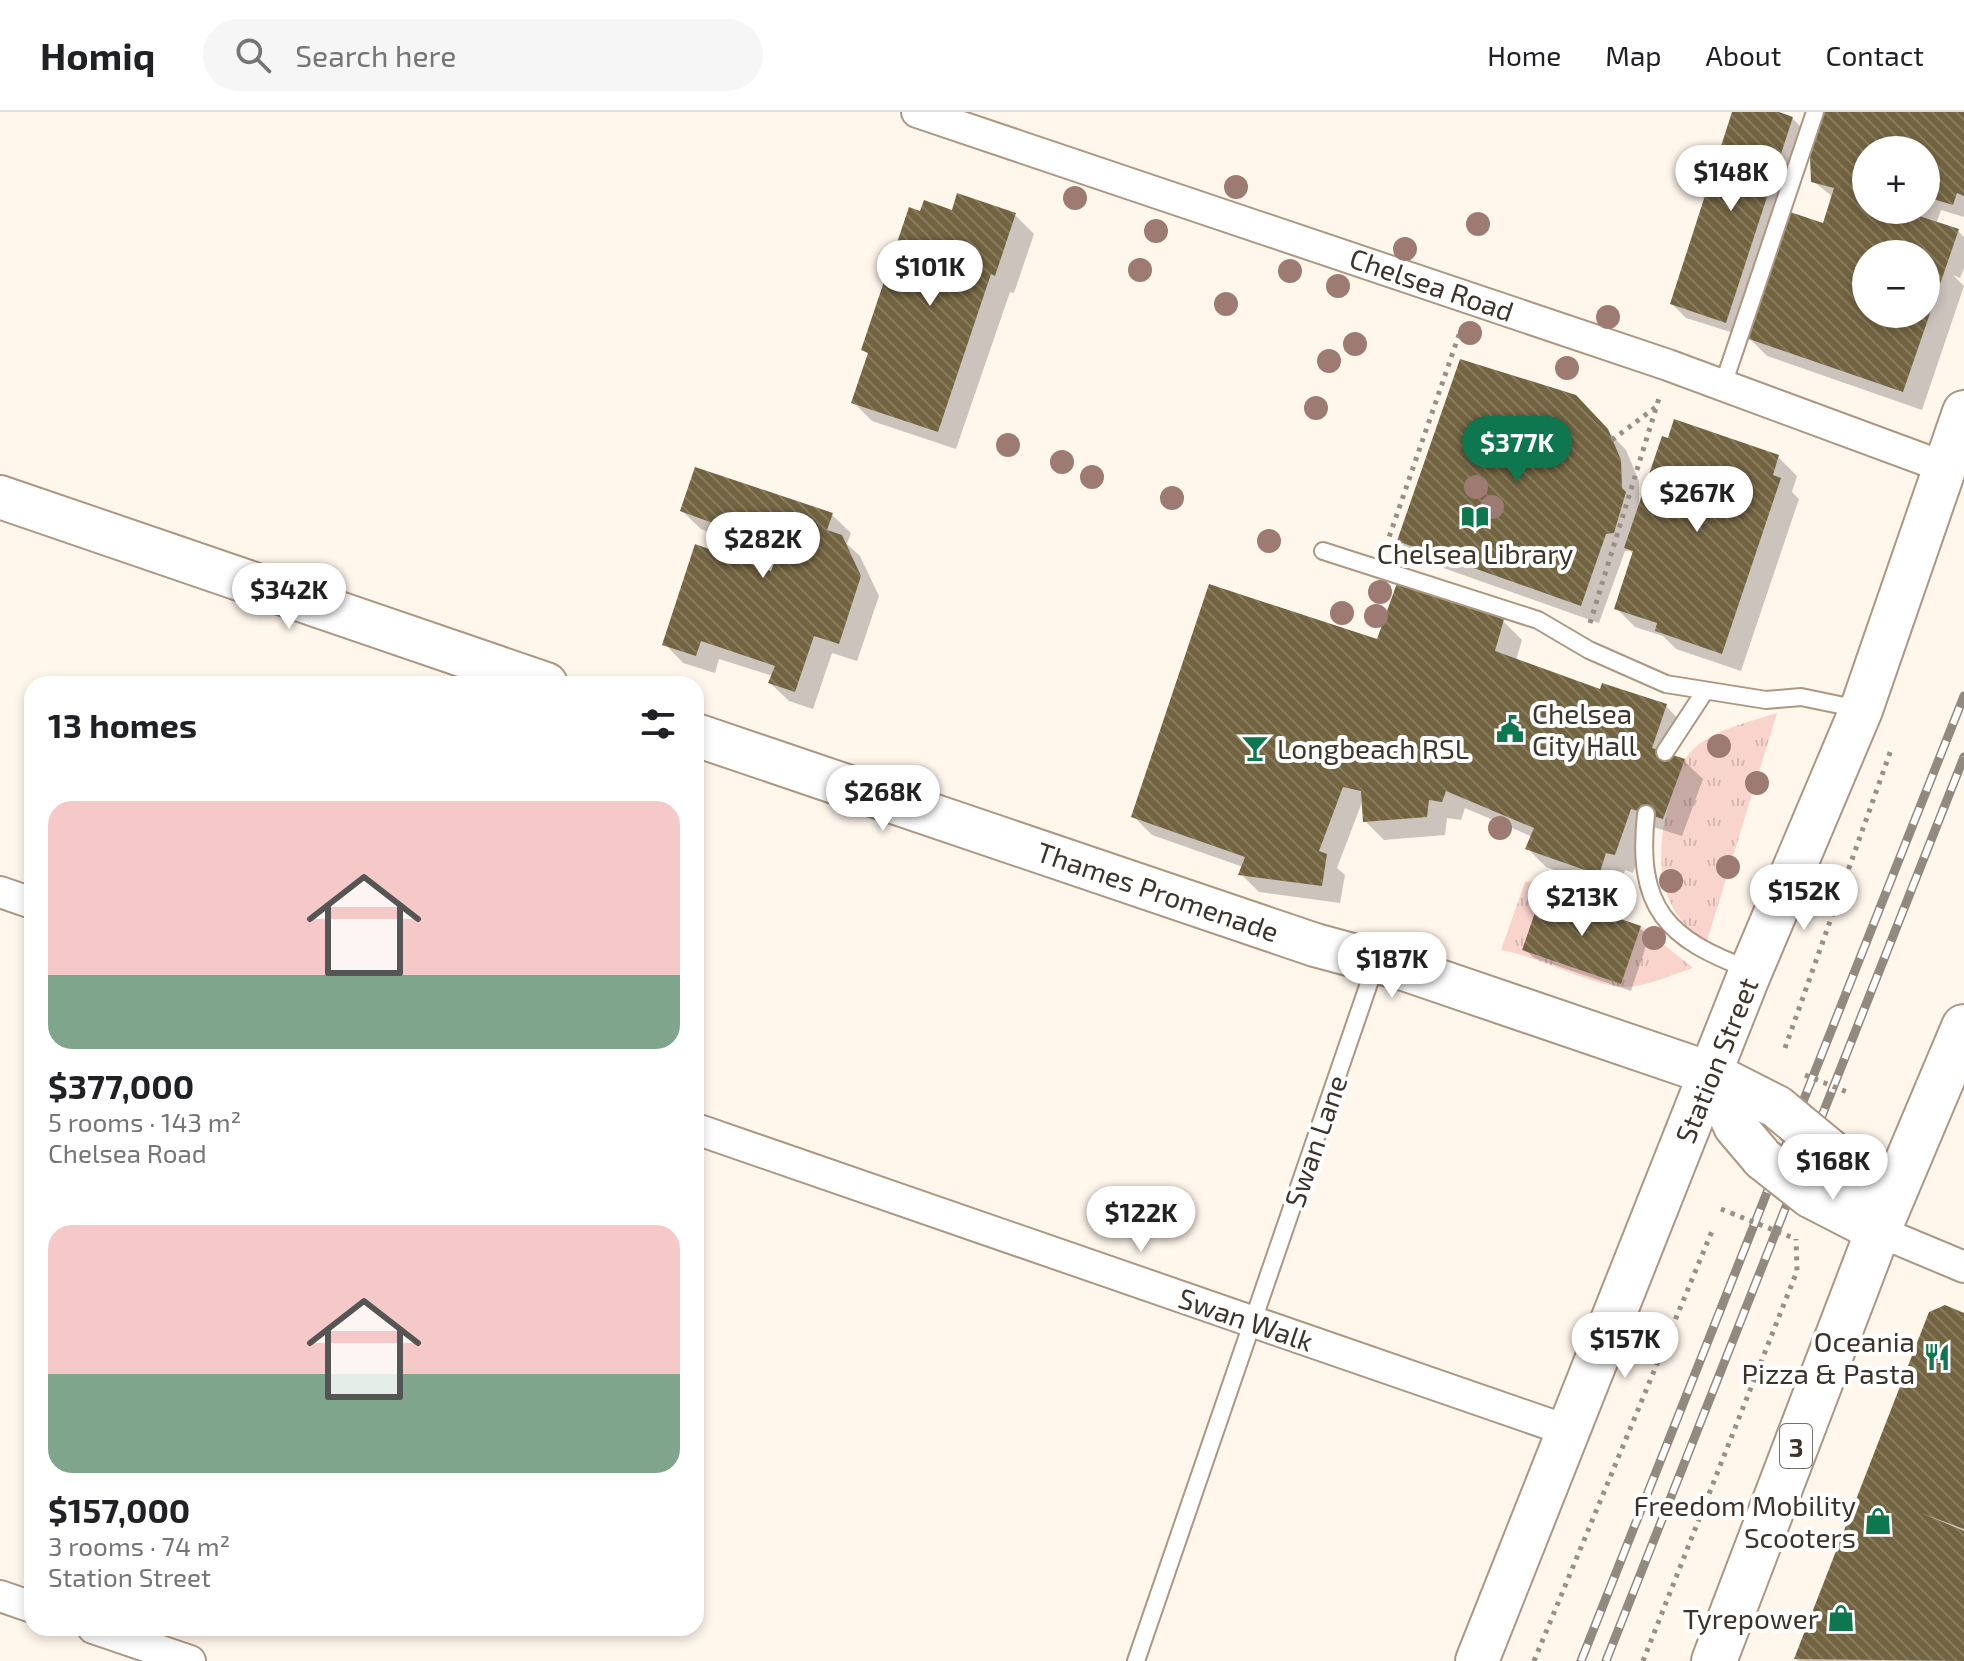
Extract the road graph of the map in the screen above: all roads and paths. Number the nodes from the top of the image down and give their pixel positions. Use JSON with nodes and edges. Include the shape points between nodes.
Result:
{"nodes":[{"id":1,"x":917,"y":112,"type":"edge"},
{"id":2,"x":1815,"y":112,"type":"edge"},
{"id":3,"x":1455,"y":352,"type":"dead end"},
{"id":4,"x":1668,"y":365,"type":"junction"},
{"id":5,"x":1723,"y":385,"type":"junction"},
{"id":6,"x":1656,"y":406,"type":"junction"},
{"id":7,"x":1964,"y":412,"type":"edge"},
{"id":8,"x":1612,"y":440,"type":"dead end"},
{"id":9,"x":1944,"y":467,"type":"junction"},
{"id":10,"x":0,"y":497,"type":"edge"},
{"id":11,"x":1323,"y":551,"type":"dead end"},
{"id":12,"x":1378,"y":568,"type":"junction"},
{"id":13,"x":1583,"y":647,"type":"junction"},
{"id":14,"x":523,"y":676,"type":"edge"},
{"id":15,"x":1705,"y":691,"type":"junction"},
{"id":16,"x":1861,"y":710,"type":"junction"},
{"id":17,"x":704,"y":738,"type":"edge"},
{"id":18,"x":1893,"y":738,"type":"dead end"},
{"id":19,"x":1665,"y":752,"type":"dead end"},
{"id":20,"x":1646,"y":814,"type":"dead end"},
{"id":21,"x":0,"y":892,"type":"edge"},
{"id":22,"x":24,"y":900,"type":"edge"},
{"id":23,"x":1376,"y":962,"type":"junction"},
{"id":24,"x":1752,"y":970,"type":"junction"},
{"id":25,"x":1964,"y":1027,"type":"edge"},
{"id":26,"x":1785,"y":1048,"type":"dead end"},
{"id":27,"x":1712,"y":1074,"type":"junction"},
{"id":28,"x":1787,"y":1089,"type":"junction"},
{"id":29,"x":1847,"y":1092,"type":"dead end"},
{"id":30,"x":704,"y":1132,"type":"edge"},
{"id":31,"x":1721,"y":1209,"type":"dead end"},
{"id":32,"x":1712,"y":1231,"type":"dead end"},
{"id":33,"x":1878,"y":1231,"type":"junction"},
{"id":34,"x":1964,"y":1267,"type":"edge"},
{"id":35,"x":1252,"y":1321,"type":"junction"},
{"id":36,"x":1569,"y":1431,"type":"junction"},
{"id":37,"x":0,"y":1596,"type":"edge"},
{"id":38,"x":24,"y":1604,"type":"edge"},
{"id":39,"x":117,"y":1636,"type":"edge"},
{"id":40,"x":190,"y":1661,"type":"edge"},
{"id":41,"x":1136,"y":1661,"type":"edge"},
{"id":42,"x":1477,"y":1661,"type":"edge"},
{"id":43,"x":1534,"y":1661,"type":"edge"},
{"id":44,"x":1643,"y":1661,"type":"edge"},
{"id":45,"x":1714,"y":1661,"type":"edge"}],
"edges":[{"from":1,"to":4,"type":"street","name":"Chelsea Road"},
{"from":2,"to":5,"type":"lane"},
{"from":3,"to":12,"type":"path"},
{"from":4,"to":5,"type":"street","name":"Chelsea Road"},
{"from":4,"to":6,"type":"path"},
{"from":5,"to":9,"type":"street","name":"Chelsea Road"},
{"from":6,"to":8,"type":"path"},
{"from":6,"to":13,"type":"path"},
{"from":7,"to":9,"type":"main road","name":"Station Street"},
{"from":9,"to":16,"type":"main road","name":"Station Street"},
{"from":10,"to":14,"type":"main road"},
{"from":11,"to":12,"type":"lane"},
{"from":12,"to":13,"type":"lane","via":[[1538,620]]},
{"from":13,"to":15,"type":"lane","via":[[1666,684]]},
{"from":15,"to":16,"type":"lane","via":[[1766,700],[1801,697]]},
{"from":15,"to":19,"type":"lane"},
{"from":16,"to":24,"type":"main road","name":"Station Street"},
{"from":17,"to":23,"type":"main road","name":"Thames Promenade"},
{"from":18,"to":26,"type":"path"},
{"from":20,"to":24,"type":"lane","via":[[1644,866],[1653,897],[1669,924],[1708,954]]},
{"from":21,"to":22,"type":"street"},
{"from":23,"to":27,"type":"main road","name":"Thames Promenade"},
{"from":23,"to":35,"type":"lane","name":"Swan Lane"},
{"from":24,"to":27,"type":"main road","name":"Station Street"},
{"from":25,"to":33,"type":"highway","number":"3"},
{"from":27,"to":28,"type":"main road","name":"Thames Promenade"},
{"from":27,"to":33,"type":"main road","bridge":true,"via":[[1735,1126],[1763,1159],[1810,1196]]},
{"from":27,"to":36,"type":"main road","name":"Station Street"},
{"from":28,"to":29,"type":"path","bridge":true},
{"from":28,"to":33,"type":"main road","name":"Thames Promenade","bridge":true,"via":[[1866,1193]]},
{"from":30,"to":35,"type":"street","name":"Swan Walk"},
{"from":31,"to":44,"type":"path","bridge":true,"via":[[1796,1239],[1797,1271]]},
{"from":32,"to":43,"type":"path"},
{"from":33,"to":34,"type":"street"},
{"from":33,"to":45,"type":"highway","number":"3"},
{"from":35,"to":36,"type":"street","name":"Swan Walk"},
{"from":35,"to":41,"type":"lane","name":"Swan Lane"},
{"from":36,"to":42,"type":"main road","name":"Station Street"},
{"from":37,"to":38,"type":"street"},
{"from":39,"to":40,"type":"street"}]}
